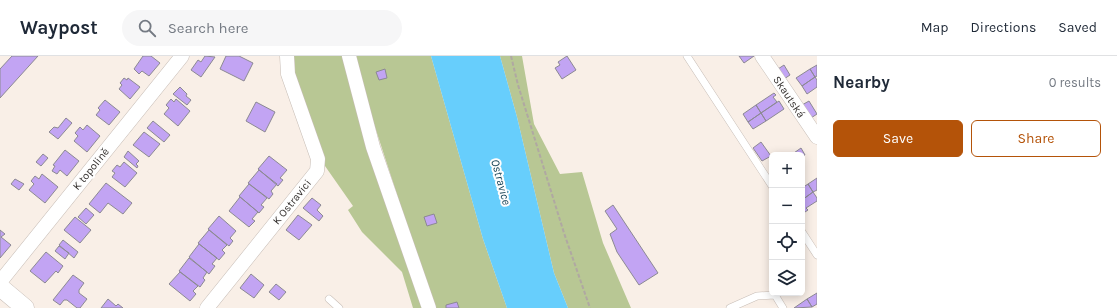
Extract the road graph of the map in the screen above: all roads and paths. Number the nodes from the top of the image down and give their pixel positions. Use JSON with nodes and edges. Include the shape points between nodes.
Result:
{"nodes":[{"id":1,"x":182,"y":56,"type":"edge"},
{"id":2,"x":287,"y":56,"type":"edge"},
{"id":3,"x":349,"y":56,"type":"edge"},
{"id":4,"x":511,"y":56,"type":"edge"},
{"id":5,"x":687,"y":56,"type":"edge"},
{"id":6,"x":762,"y":56,"type":"edge"},
{"id":7,"x":817,"y":137,"type":"edge"},
{"id":8,"x":769,"y":181,"type":"edge"},
{"id":9,"x":805,"y":237,"type":"edge"},
{"id":10,"x":817,"y":255,"type":"edge"},
{"id":11,"x":0,"y":282,"type":"edge"},
{"id":12,"x":0,"y":287,"type":"edge"},
{"id":13,"x":329,"y":299,"type":"dead end"},
{"id":14,"x":25,"y":308,"type":"edge"},
{"id":15,"x":207,"y":308,"type":"edge"},
{"id":16,"x":339,"y":308,"type":"edge"},
{"id":17,"x":429,"y":308,"type":"edge"},
{"id":18,"x":590,"y":308,"type":"edge"},
{"id":19,"x":730,"y":308,"type":"edge"},
{"id":20,"x":783,"y":308,"type":"edge"}],
"edges":[{"from":1,"to":11,"type":"street","name":"K topolině"},
{"from":2,"to":15,"type":"street","name":"K Ostravici","via":[[288,74],[318,159],[317,171]]},
{"from":3,"to":17,"type":"street","via":[[373,147]]},
{"from":4,"to":18,"type":"path","via":[[564,233]]},
{"from":5,"to":8,"type":"lane"},
{"from":6,"to":7,"type":"street","name":"Skautská"},
{"from":9,"to":10,"type":"lane"},
{"from":12,"to":14,"type":"street"},
{"from":13,"to":16,"type":"lane"},
{"from":19,"to":20,"type":"lane","via":[[757,296],[775,296]]}]}
